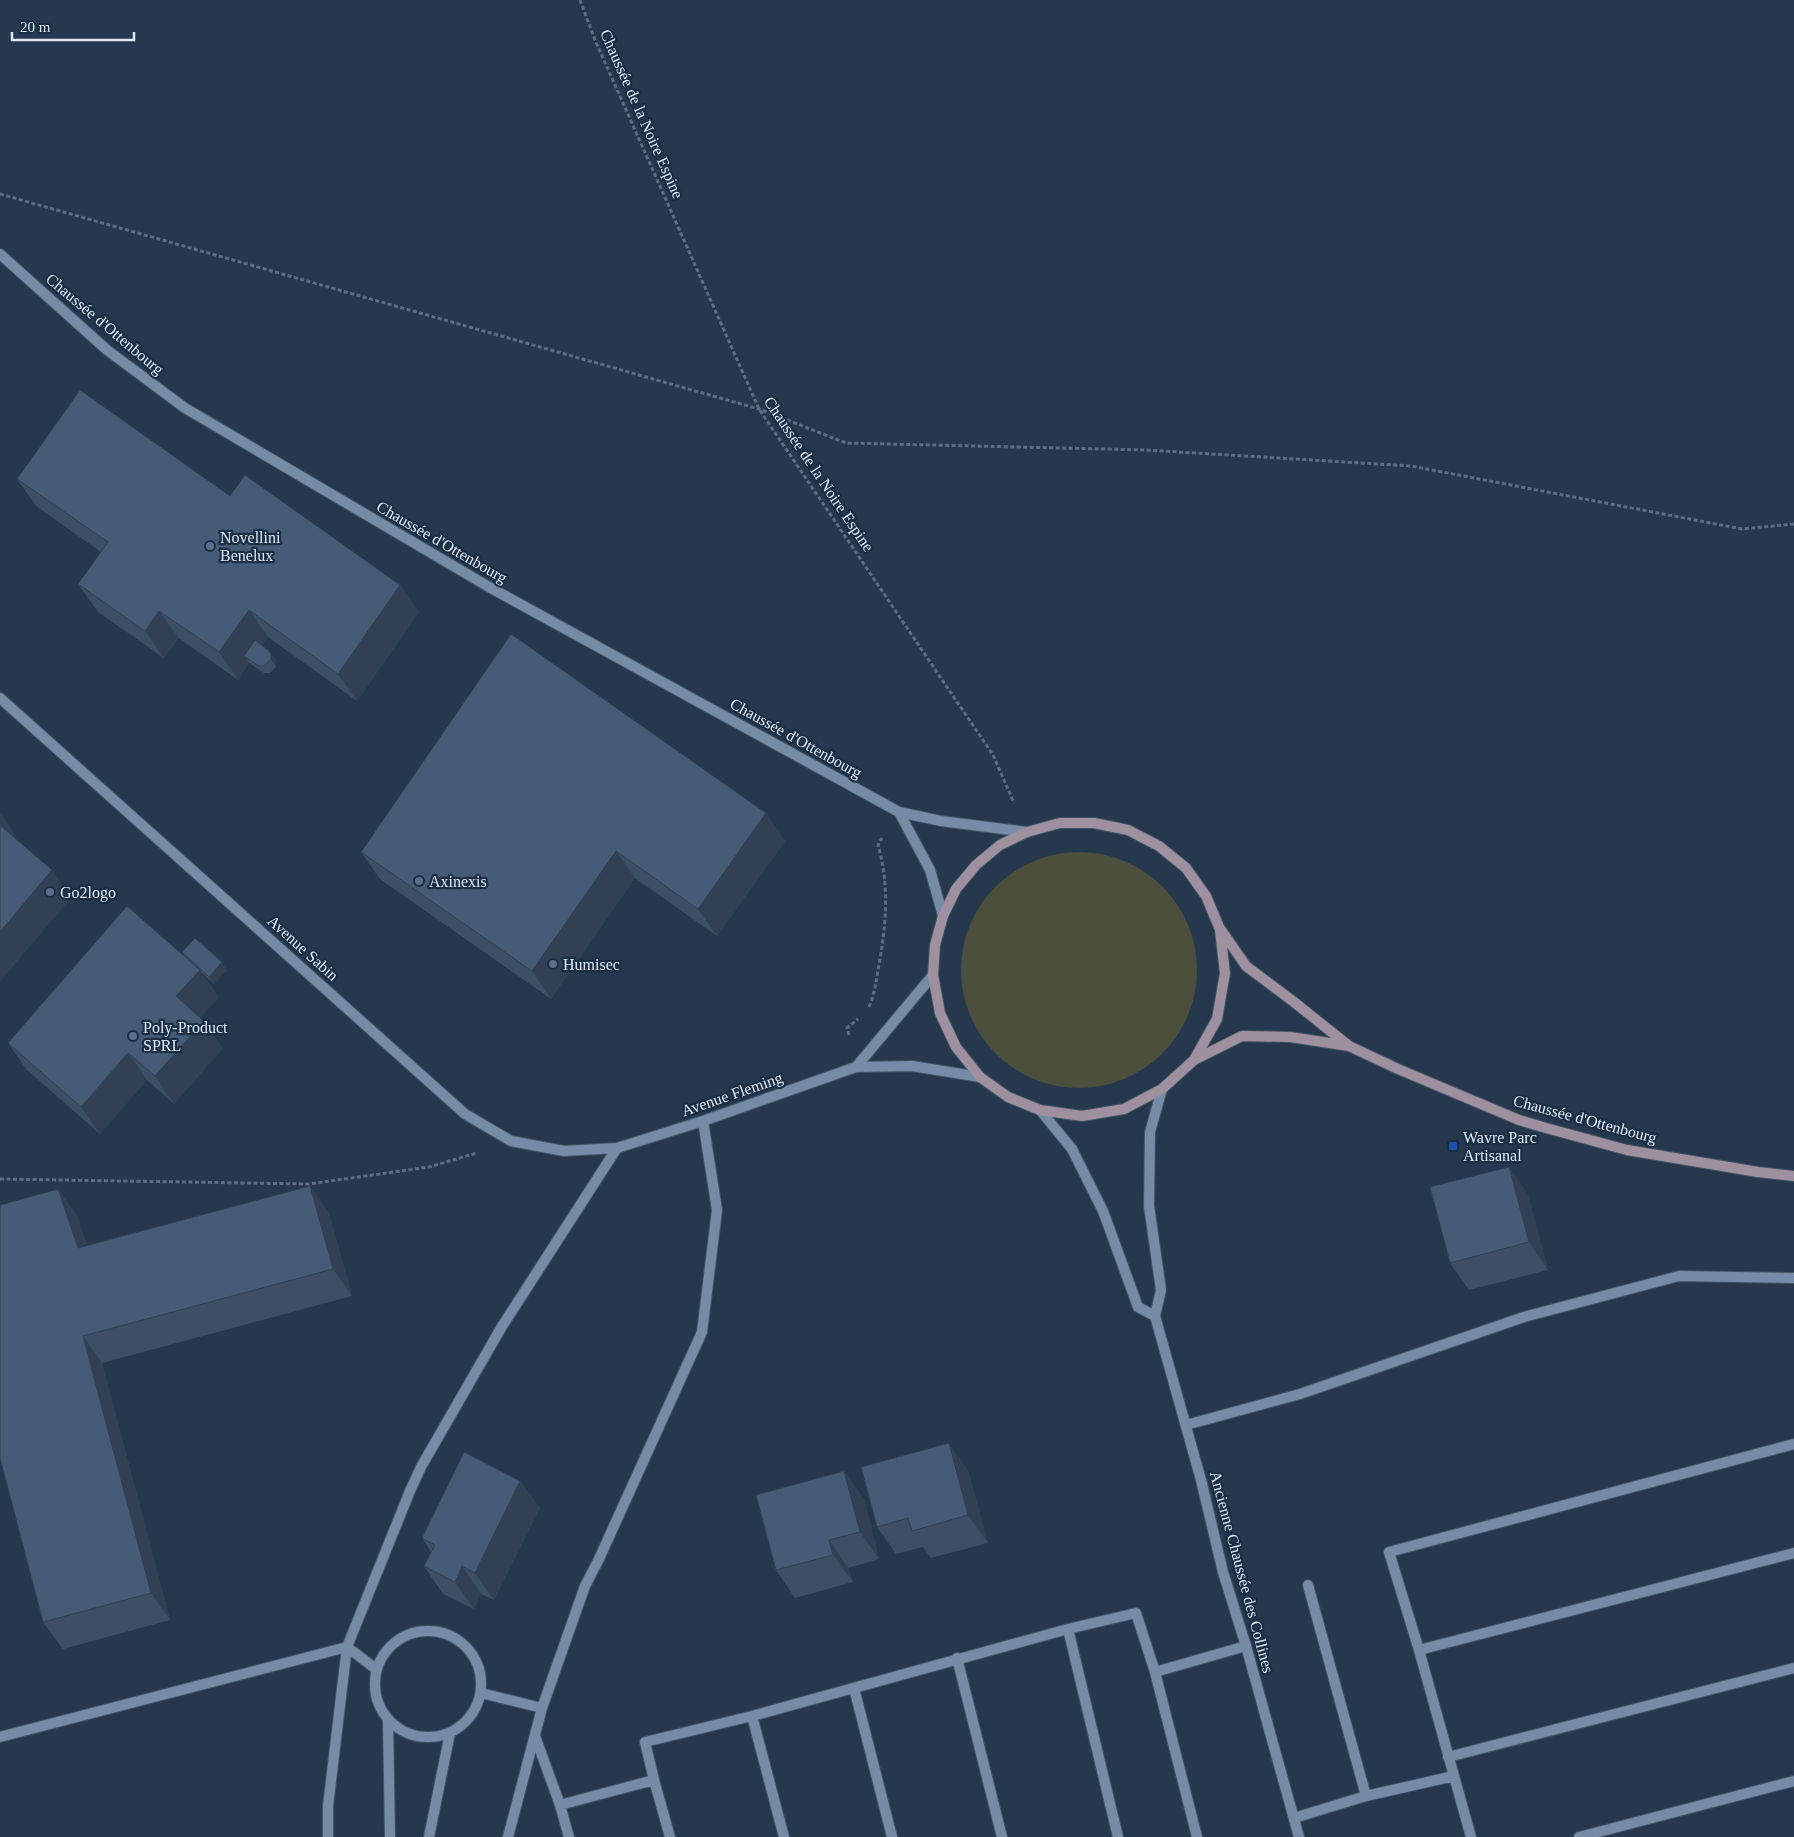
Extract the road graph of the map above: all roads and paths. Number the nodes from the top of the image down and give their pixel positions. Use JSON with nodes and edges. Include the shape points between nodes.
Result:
{"nodes":[{"id":1,"x":580,"y":0,"type":"edge"},
{"id":2,"x":0,"y":194,"type":"edge"},
{"id":3,"x":0,"y":254,"type":"edge"},
{"id":4,"x":759,"y":409,"type":"junction"},
{"id":5,"x":1794,"y":524,"type":"edge"},
{"id":6,"x":0,"y":698,"type":"edge"},
{"id":7,"x":898,"y":812,"type":"junction"},
{"id":8,"x":1027,"y":832,"type":"junction"},
{"id":9,"x":942,"y":916,"type":"junction"},
{"id":10,"x":1219,"y":927,"type":"junction"},
{"id":11,"x":933,"y":975,"type":"junction"},
{"id":12,"x":867,"y":1012,"type":"dead end"},
{"id":13,"x":860,"y":1017,"type":"dead end"},
{"id":14,"x":1349,"y":1046,"type":"junction"},
{"id":15,"x":1194,"y":1060,"type":"junction"},
{"id":16,"x":856,"y":1067,"type":"junction"},
{"id":17,"x":980,"y":1077,"type":"junction"},
{"id":18,"x":1162,"y":1089,"type":"junction"},
{"id":19,"x":1040,"y":1110,"type":"junction"},
{"id":20,"x":703,"y":1121,"type":"junction"},
{"id":21,"x":511,"y":1141,"type":"junction"},
{"id":22,"x":617,"y":1148,"type":"junction"},
{"id":23,"x":1794,"y":1176,"type":"edge"},
{"id":24,"x":0,"y":1179,"type":"edge"},
{"id":25,"x":1794,"y":1278,"type":"edge"},
{"id":26,"x":1154,"y":1316,"type":"junction"},
{"id":27,"x":1186,"y":1425,"type":"junction"},
{"id":28,"x":1794,"y":1444,"type":"edge"},
{"id":29,"x":1794,"y":1554,"type":"edge"},
{"id":30,"x":1308,"y":1585,"type":"dead end"},
{"id":31,"x":1068,"y":1629,"type":"junction"},
{"id":32,"x":1246,"y":1646,"type":"junction"},
{"id":33,"x":346,"y":1647,"type":"junction"},
{"id":34,"x":1419,"y":1650,"type":"junction"},
{"id":35,"x":957,"y":1658,"type":"junction"},
{"id":36,"x":1794,"y":1668,"type":"edge"},
{"id":37,"x":376,"y":1669,"type":"junction"},
{"id":38,"x":1155,"y":1672,"type":"junction"},
{"id":39,"x":854,"y":1688,"type":"junction"},
{"id":40,"x":481,"y":1693,"type":"junction"},
{"id":41,"x":542,"y":1708,"type":"junction"},
{"id":42,"x":752,"y":1716,"type":"junction"},
{"id":43,"x":388,"y":1721,"type":"junction"},
{"id":44,"x":450,"y":1733,"type":"junction"},
{"id":45,"x":535,"y":1735,"type":"junction"},
{"id":46,"x":0,"y":1737,"type":"edge"},
{"id":47,"x":1448,"y":1757,"type":"junction"},
{"id":48,"x":1454,"y":1776,"type":"junction"},
{"id":49,"x":654,"y":1780,"type":"junction"},
{"id":50,"x":1794,"y":1781,"type":"edge"},
{"id":51,"x":1366,"y":1796,"type":"junction"},
{"id":52,"x":560,"y":1805,"type":"junction"},
{"id":53,"x":1294,"y":1818,"type":"junction"},
{"id":54,"x":328,"y":1837,"type":"edge"},
{"id":55,"x":390,"y":1837,"type":"edge"},
{"id":56,"x":429,"y":1837,"type":"edge"},
{"id":57,"x":508,"y":1837,"type":"edge"},
{"id":58,"x":569,"y":1837,"type":"edge"},
{"id":59,"x":670,"y":1837,"type":"edge"},
{"id":60,"x":784,"y":1837,"type":"edge"},
{"id":61,"x":892,"y":1837,"type":"edge"},
{"id":62,"x":1002,"y":1837,"type":"edge"},
{"id":63,"x":1118,"y":1837,"type":"edge"},
{"id":64,"x":1196,"y":1837,"type":"edge"},
{"id":65,"x":1299,"y":1837,"type":"edge"},
{"id":66,"x":1471,"y":1837,"type":"edge"},
{"id":67,"x":1579,"y":1837,"type":"edge"}],
"edges":[{"from":1,"to":4,"type":"path","name":"Chaussée de la Noire Espine"},
{"from":2,"to":4,"type":"path"},
{"from":3,"to":7,"type":"street","name":"Chaussée d'Ottenbourg","via":[[107,350],[185,408],[489,587]]},
{"from":4,"to":5,"type":"path","via":[[846,443],[1146,450],[1411,466],[1742,529]]},
{"from":4,"to":8,"type":"path","name":"Chaussée de la Noire Espine","via":[[993,755]]},
{"from":6,"to":21,"type":"street","name":"Avenue Sabin","via":[[465,1114]]},
{"from":7,"to":8,"type":"street","name":"Chaussée d'Ottenbourg"},
{"from":7,"to":9,"type":"street","name":"Chaussée d'Ottenbourg","via":[[930,870]]},
{"from":7,"to":12,"type":"path","via":[[878,845],[887,902],[881,958],[874,995]]},
{"from":8,"to":9,"type":"main road","name":"Chaussée d'Ottenbourg","via":[[1000,846],[976,865],[956,889]]},
{"from":8,"to":10,"type":"main road","name":"Chaussée d'Ottenbourg","via":[[1060,823],[1094,823],[1128,830],[1160,846],[1186,868],[1206,896]]},
{"from":9,"to":11,"type":"main road","name":"Chaussée d'Ottenbourg","via":[[935,945]]},
{"from":10,"to":14,"type":"main road","name":"Chaussée d'Ottenbourg","via":[[1246,966]]},
{"from":10,"to":15,"type":"main road","name":"Chaussée d'Ottenbourg","via":[[1225,973],[1217,1019]]},
{"from":11,"to":16,"type":"street"},
{"from":11,"to":17,"type":"main road","name":"Chaussée d'Ottenbourg","via":[[940,1013],[956,1048]]},
{"from":13,"to":16,"type":"path","via":[[847,1028]]},
{"from":14,"to":15,"type":"main road","name":"Chaussée d'Ottenbourg","via":[[1290,1037],[1242,1036]]},
{"from":14,"to":23,"type":"main road","name":"Chaussée d'Ottenbourg","via":[[1546,1128],[1627,1150]]},
{"from":15,"to":18,"type":"main road","name":"Chaussée d'Ottenbourg"},
{"from":16,"to":17,"type":"street","via":[[912,1066]]},
{"from":16,"to":20,"type":"street","name":"Avenue Fleming"},
{"from":17,"to":19,"type":"main road","name":"Chaussée d'Ottenbourg","via":[[1008,1097]]},
{"from":18,"to":19,"type":"main road","name":"Chaussée d'Ottenbourg","via":[[1124,1109],[1082,1116]]},
{"from":18,"to":26,"type":"street","via":[[1150,1132],[1149,1206],[1161,1290]]},
{"from":19,"to":26,"type":"street","via":[[1072,1149],[1103,1211],[1138,1307]]},
{"from":20,"to":22,"type":"street","name":"Avenue Fleming"},
{"from":20,"to":41,"type":"street","via":[[717,1210],[702,1332],[585,1586]]},
{"from":21,"to":22,"type":"street","name":"Avenue Sabin","via":[[564,1151]]},
{"from":21,"to":24,"type":"path","via":[[429,1167],[309,1184]]},
{"from":22,"to":33,"type":"street","via":[[502,1328],[421,1467]]},
{"from":25,"to":27,"type":"street","via":[[1680,1276],[1524,1317],[1300,1394]]},
{"from":26,"to":27,"type":"street","name":"Ancienne Chaussée des Collines"},
{"from":27,"to":32,"type":"street","name":"Ancienne Chaussée des Collines","via":[[1223,1572]]},
{"from":28,"to":34,"type":"street","via":[[1389,1552]]},
{"from":29,"to":34,"type":"street"},
{"from":30,"to":51,"type":"street"},
{"from":31,"to":35,"type":"street"},
{"from":31,"to":38,"type":"street","via":[[1136,1614]]},
{"from":31,"to":63,"type":"street"},
{"from":32,"to":38,"type":"street"},
{"from":32,"to":53,"type":"street","name":"Ancienne Chaussée des Collines"},
{"from":33,"to":37,"type":"street"},
{"from":33,"to":46,"type":"street"},
{"from":33,"to":54,"type":"street","via":[[328,1806]]},
{"from":34,"to":47,"type":"street"},
{"from":35,"to":39,"type":"street"},
{"from":35,"to":62,"type":"street"},
{"from":36,"to":47,"type":"street"},
{"from":37,"to":40,"type":"street","via":[[384,1652],[397,1640],[415,1632],[433,1631],[451,1636],[466,1647],[476,1660],[481,1676]]},
{"from":37,"to":43,"type":"street","via":[[374,1688],[378,1706]]},
{"from":38,"to":64,"type":"street"},
{"from":39,"to":42,"type":"street"},
{"from":39,"to":61,"type":"street"},
{"from":40,"to":41,"type":"street"},
{"from":40,"to":44,"type":"street","via":[[465,1723]]},
{"from":41,"to":45,"type":"street"},
{"from":42,"to":49,"type":"street","via":[[645,1742]]},
{"from":42,"to":60,"type":"street"},
{"from":43,"to":44,"type":"street","via":[[402,1732],[418,1737],[435,1738]]},
{"from":43,"to":55,"type":"street"},
{"from":44,"to":56,"type":"street"},
{"from":45,"to":52,"type":"street"},
{"from":45,"to":57,"type":"street"},
{"from":47,"to":48,"type":"street"},
{"from":48,"to":51,"type":"street"},
{"from":48,"to":66,"type":"street"},
{"from":49,"to":52,"type":"street"},
{"from":49,"to":59,"type":"street"},
{"from":50,"to":67,"type":"street"},
{"from":51,"to":53,"type":"street"},
{"from":52,"to":58,"type":"street"},
{"from":53,"to":65,"type":"street","name":"Ancienne Chaussée des Collines"}]}
